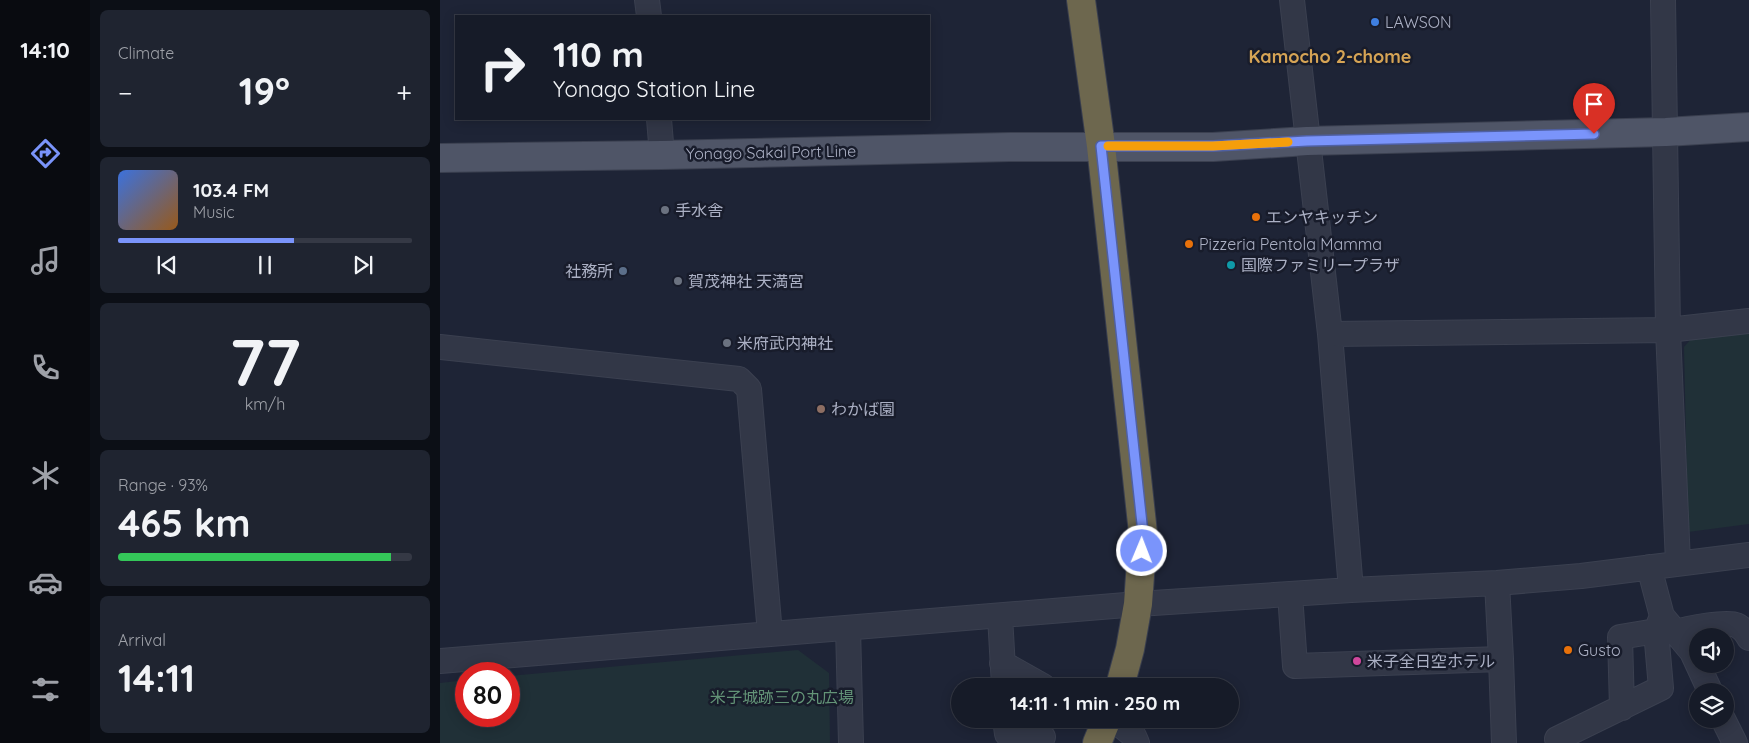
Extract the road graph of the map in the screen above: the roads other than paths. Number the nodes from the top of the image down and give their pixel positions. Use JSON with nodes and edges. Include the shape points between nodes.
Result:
{"nodes":[{"id":1,"x":647,"y":0,"type":"edge"},
{"id":2,"x":1081,"y":0,"type":"edge"},
{"id":3,"x":1292,"y":0,"type":"edge"},
{"id":4,"x":1663,"y":0,"type":"edge"},
{"id":5,"x":649,"y":15,"type":"edge"},
{"id":6,"x":659,"y":120,"type":"edge"},
{"id":7,"x":1749,"y":127,"type":"edge"},
{"id":8,"x":1666,"y":132,"type":"junction"},
{"id":9,"x":1307,"y":141,"type":"junction"},
{"id":10,"x":1101,"y":146,"type":"junction"},
{"id":11,"x":662,"y":155,"type":"junction"},
{"id":12,"x":440,"y":158,"type":"edge"},
{"id":13,"x":1749,"y":321,"type":"edge"},
{"id":14,"x":1668,"y":330,"type":"junction"},
{"id":15,"x":1330,"y":334,"type":"junction"},
{"id":16,"x":440,"y":348,"type":"edge"},
{"id":17,"x":1749,"y":555,"type":"edge"},
{"id":18,"x":1678,"y":563,"type":"junction"},
{"id":19,"x":1649,"y":567,"type":"junction"},
{"id":20,"x":1497,"y":583,"type":"junction"},
{"id":21,"x":1351,"y":590,"type":"junction"},
{"id":22,"x":1290,"y":594,"type":"junction"},
{"id":23,"x":1138,"y":604,"type":"junction"},
{"id":24,"x":1000,"y":616,"type":"junction"},
{"id":25,"x":1665,"y":626,"type":"junction"},
{"id":26,"x":848,"y":628,"type":"junction"},
{"id":27,"x":770,"y":634,"type":"junction"},
{"id":28,"x":1749,"y":638,"type":"edge"},
{"id":29,"x":1501,"y":660,"type":"junction"},
{"id":30,"x":440,"y":661,"type":"edge"},
{"id":31,"x":1003,"y":675,"type":"edge"},
{"id":32,"x":1122,"y":678,"type":"edge"},
{"id":33,"x":1706,"y":683,"type":"edge"},
{"id":34,"x":1622,"y":708,"type":"junction"},
{"id":35,"x":1007,"y":728,"type":"edge"},
{"id":36,"x":1103,"y":728,"type":"edge"},
{"id":37,"x":1124,"y":728,"type":"edge"},
{"id":38,"x":1728,"y":728,"type":"edge"},
{"id":39,"x":1557,"y":739,"type":"dead end"},
{"id":40,"x":851,"y":743,"type":"edge"},
{"id":41,"x":1017,"y":743,"type":"edge"},
{"id":42,"x":1097,"y":743,"type":"edge"},
{"id":43,"x":1137,"y":743,"type":"edge"},
{"id":44,"x":1504,"y":743,"type":"edge"},
{"id":45,"x":1735,"y":743,"type":"edge"}],
"edges":[{"from":1,"to":5,"type":"street"},
{"from":2,"to":10,"type":"highway"},
{"from":3,"to":9,"type":"street"},
{"from":4,"to":8,"type":"street"},
{"from":6,"to":11,"type":"street"},
{"from":7,"to":8,"type":"main road","name":"Yonago Sakai Port Line"},
{"from":8,"to":9,"type":"main road","name":"Yonago Sakai Port Line"},
{"from":8,"to":14,"type":"street"},
{"from":9,"to":10,"type":"main road","name":"Yonago Sakai Port Line","via":[[1213,146]]},
{"from":9,"to":15,"type":"street"},
{"from":10,"to":11,"type":"main road","name":"Yonago Sakai Port Line"},
{"from":10,"to":23,"type":"highway","via":[[1143,533]]},
{"from":11,"to":12,"type":"main road","name":"Yonago Sakai Port Line"},
{"from":13,"to":14,"type":"street"},
{"from":14,"to":15,"type":"street"},
{"from":14,"to":18,"type":"street"},
{"from":15,"to":21,"type":"street"},
{"from":16,"to":27,"type":"street","via":[[739,379],[749,389]]},
{"from":17,"to":18,"type":"street"},
{"from":18,"to":19,"type":"street"},
{"from":19,"to":20,"type":"street"},
{"from":19,"to":25,"type":"street"},
{"from":20,"to":21,"type":"street"},
{"from":20,"to":29,"type":"street"},
{"from":21,"to":22,"type":"street"},
{"from":22,"to":23,"type":"street"},
{"from":22,"to":29,"type":"street","via":[[1295,666]]},
{"from":23,"to":24,"type":"street"},
{"from":23,"to":32,"type":"highway"},
{"from":24,"to":26,"type":"street"},
{"from":24,"to":31,"type":"street"},
{"from":25,"to":28,"type":"street","via":[[1686,628],[1734,623],[1745,630]]},
{"from":25,"to":33,"type":"street","via":[[1692,652]]},
{"from":25,"to":34,"type":"street","via":[[1661,688]]},
{"from":25,"to":34,"type":"street","via":[[1620,637]]},
{"from":26,"to":27,"type":"street"},
{"from":26,"to":40,"type":"street"},
{"from":27,"to":30,"type":"street"},
{"from":29,"to":44,"type":"street"},
{"from":34,"to":39,"type":"street"},
{"from":35,"to":41,"type":"street","via":[[1007,734]]},
{"from":36,"to":42,"type":"highway"},
{"from":37,"to":43,"type":"street"},
{"from":38,"to":45,"type":"street"}]}
